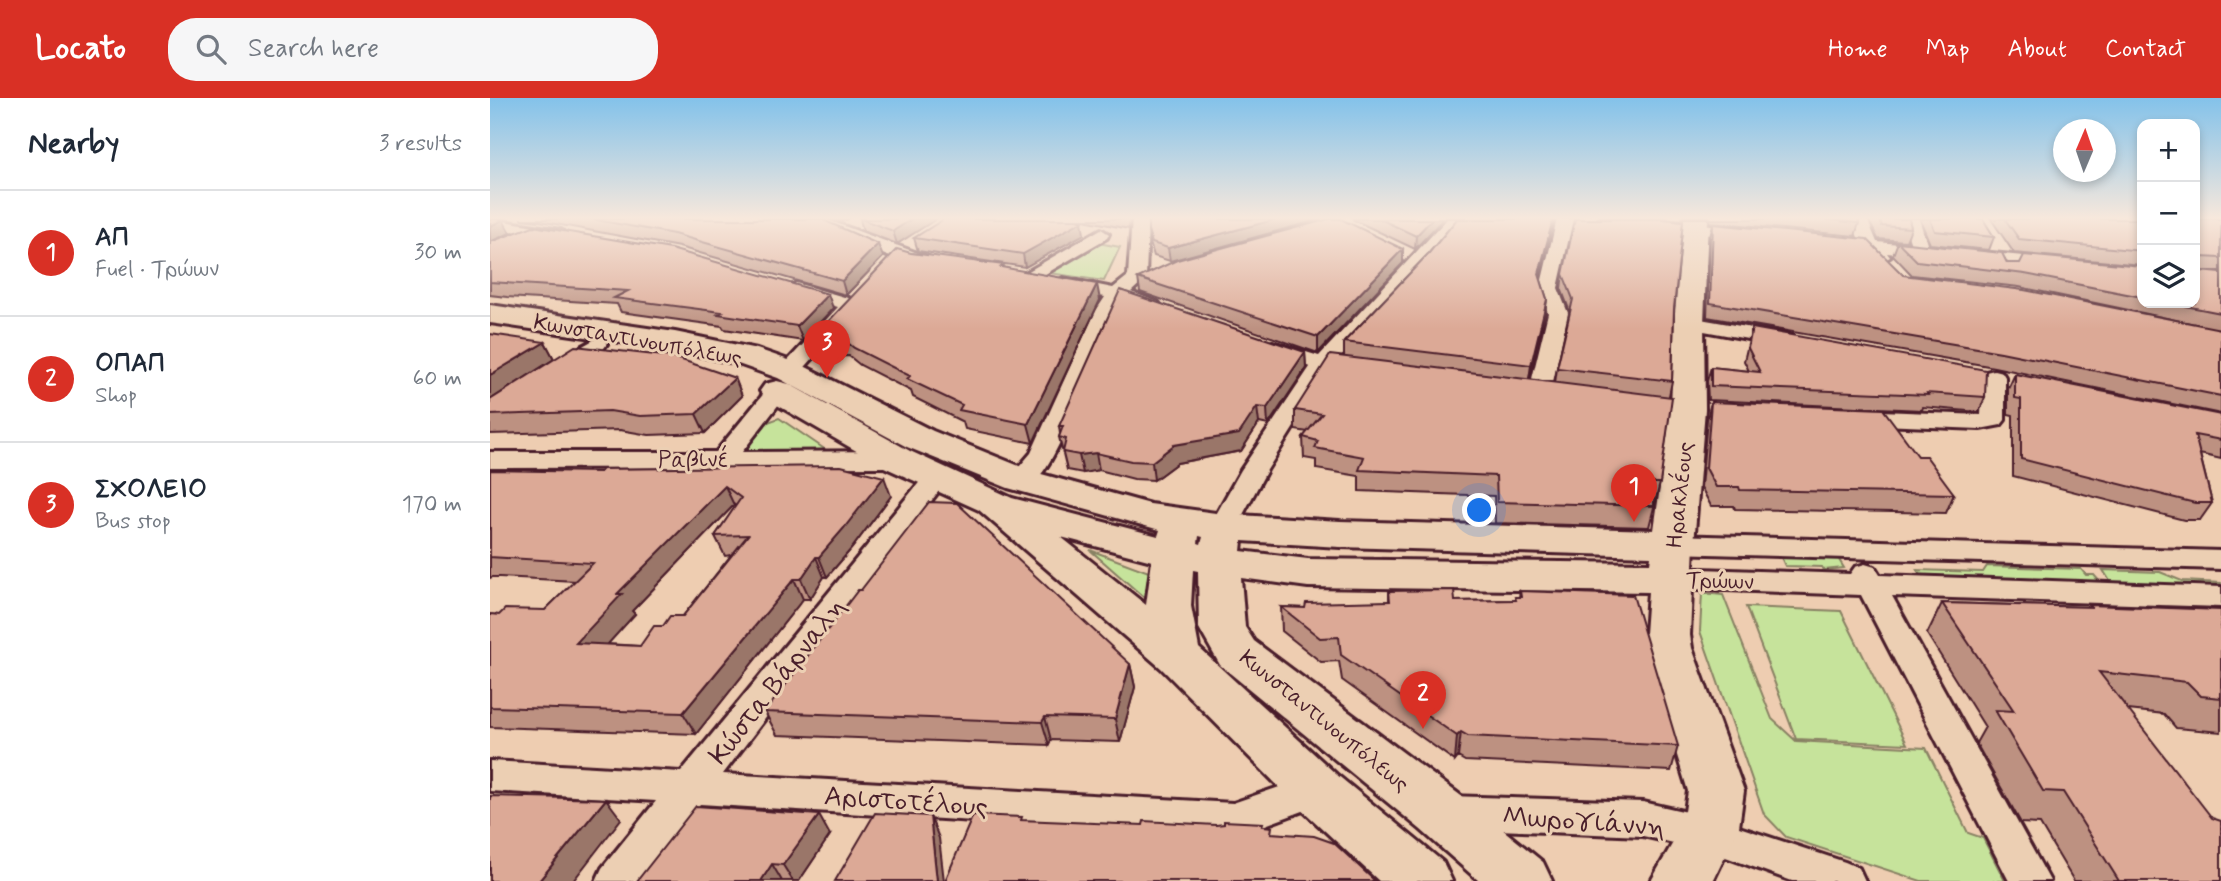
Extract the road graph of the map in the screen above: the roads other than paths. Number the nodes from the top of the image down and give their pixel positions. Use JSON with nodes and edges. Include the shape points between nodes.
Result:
{"nodes":[{"id":1,"x":887,"y":256,"type":"edge"},
{"id":2,"x":898,"y":256,"type":"edge"},
{"id":3,"x":1077,"y":256,"type":"edge"},
{"id":4,"x":1128,"y":256,"type":"edge"},
{"id":5,"x":1409,"y":256,"type":"edge"},
{"id":6,"x":1425,"y":256,"type":"edge"},
{"id":7,"x":1557,"y":256,"type":"edge"},
{"id":8,"x":1694,"y":256,"type":"edge"},
{"id":9,"x":1880,"y":256,"type":"edge"},
{"id":10,"x":1965,"y":256,"type":"edge"},
{"id":11,"x":2004,"y":256,"type":"edge"},
{"id":12,"x":893,"y":259,"type":"junction"},
{"id":13,"x":2007,"y":260,"type":"junction"},
{"id":14,"x":1420,"y":261,"type":"junction"},
{"id":15,"x":953,"y":266,"type":"edge"},
{"id":16,"x":2074,"y":266,"type":"edge"},
{"id":17,"x":1896,"y":272,"type":"edge"},
{"id":18,"x":1004,"y":273,"type":"edge"},
{"id":19,"x":1155,"y":274,"type":"edge"},
{"id":20,"x":1029,"y":276,"type":"junction"},
{"id":21,"x":1137,"y":278,"type":"junction"},
{"id":22,"x":2010,"y":278,"type":"edge"},
{"id":23,"x":775,"y":282,"type":"edge"},
{"id":24,"x":1117,"y":294,"type":"junction"},
{"id":25,"x":856,"y":300,"type":"joint"},
{"id":26,"x":1172,"y":313,"type":"edge"},
{"id":27,"x":490,"y":314,"type":"edge"},
{"id":28,"x":1689,"y":323,"type":"junction"},
{"id":29,"x":490,"y":328,"type":"edge"},
{"id":30,"x":1248,"y":339,"type":"edge"},
{"id":31,"x":597,"y":344,"type":"junction"},
{"id":32,"x":1809,"y":344,"type":"edge"},
{"id":33,"x":1323,"y":364,"type":"junction"},
{"id":34,"x":1377,"y":371,"type":"edge"},
{"id":35,"x":1968,"y":373,"type":"edge"},
{"id":36,"x":1994,"y":377,"type":"junction"},
{"id":37,"x":544,"y":379,"type":"edge"},
{"id":38,"x":783,"y":381,"type":"junction"},
{"id":39,"x":2021,"y":383,"type":"edge"},
{"id":40,"x":1533,"y":391,"type":"joint"},
{"id":41,"x":1567,"y":395,"type":"edge"},
{"id":42,"x":1835,"y":416,"type":"edge"},
{"id":43,"x":723,"y":459,"type":"junction"},
{"id":44,"x":897,"y":459,"type":"junction"},
{"id":45,"x":490,"y":460,"type":"edge"},
{"id":46,"x":936,"y":478,"type":"junction"},
{"id":47,"x":1007,"y":491,"type":"junction"},
{"id":48,"x":1200,"y":541,"type":"junction"},
{"id":49,"x":1853,"y":550,"type":"junction"},
{"id":50,"x":2221,"y":560,"type":"edge"},
{"id":51,"x":1672,"y":561,"type":"junction"},
{"id":52,"x":1871,"y":587,"type":"junction"},
{"id":53,"x":2221,"y":597,"type":"edge"},
{"id":54,"x":1178,"y":656,"type":"junction"},
{"id":55,"x":490,"y":776,"type":"edge"},
{"id":56,"x":692,"y":786,"type":"junction"},
{"id":57,"x":1317,"y":790,"type":"junction"},
{"id":58,"x":1440,"y":812,"type":"junction"},
{"id":59,"x":1695,"y":858,"type":"edge"},
{"id":60,"x":616,"y":881,"type":"edge"},
{"id":61,"x":1422,"y":881,"type":"edge"},
{"id":62,"x":1522,"y":881,"type":"edge"},
{"id":63,"x":1845,"y":881,"type":"edge"},
{"id":64,"x":2030,"y":881,"type":"edge"}],
"edges":[{"from":1,"to":12,"type":"street"},
{"from":2,"to":12,"type":"street"},
{"from":3,"to":20,"type":"street"},
{"from":4,"to":21,"type":"street"},
{"from":5,"to":14,"type":"street"},
{"from":6,"to":14,"type":"street"},
{"from":7,"to":40,"type":"street","via":[[1549,288],[1558,313]]},
{"from":8,"to":28,"type":"main road","name":"Ηρακλέους"},
{"from":9,"to":17,"type":"street"},
{"from":10,"to":13,"type":"street"},
{"from":11,"to":13,"type":"street"},
{"from":12,"to":15,"type":"street"},
{"from":13,"to":16,"type":"street"},
{"from":13,"to":22,"type":"street"},
{"from":14,"to":33,"type":"street"},
{"from":18,"to":20,"type":"street"},
{"from":19,"to":21,"type":"street"},
{"from":20,"to":24,"type":"street"},
{"from":21,"to":24,"type":"street"},
{"from":23,"to":25,"type":"street"},
{"from":24,"to":26,"type":"street"},
{"from":24,"to":47,"type":"street","via":[[1042,455]]},
{"from":25,"to":38,"type":"street"},
{"from":27,"to":38,"type":"main road","name":"Κωνσταντινουπόλεως","via":[[712,348],[746,356]]},
{"from":28,"to":32,"type":"street"},
{"from":28,"to":51,"type":"main road","name":"Ηρακλέους","via":[[1692,409]]},
{"from":29,"to":31,"type":"main road","name":"Κωνσταντινουπόλεως"},
{"from":30,"to":33,"type":"street"},
{"from":31,"to":37,"type":"street"},
{"from":31,"to":38,"type":"main road","name":"Κωνσταντινουπόλεως"},
{"from":33,"to":34,"type":"street"},
{"from":33,"to":48,"type":"street","via":[[1254,470]]},
{"from":35,"to":36,"type":"street"},
{"from":36,"to":39,"type":"street"},
{"from":36,"to":42,"type":"street","via":[[1993,420]]},
{"from":38,"to":43,"type":"street"},
{"from":38,"to":44,"type":"main road","name":"Κωνσταντινουπόλεως"},
{"from":38,"to":47,"type":"main road","name":"Κωνσταντινουπόλεως","via":[[920,439]]},
{"from":40,"to":41,"type":"street"},
{"from":43,"to":44,"type":"street","name":"Ραβινέ"},
{"from":43,"to":45,"type":"street","name":"Ραβινέ"},
{"from":44,"to":46,"type":"main road","name":"Κωνσταντινουπόλεως"},
{"from":46,"to":47,"type":"main road","name":"Κωνσταντινουπόλεως"},
{"from":46,"to":56,"type":"street","name":"Κώστα Βάρναλη"},
{"from":47,"to":48,"type":"main road","name":"Τρώων","via":[[1109,539]]},
{"from":47,"to":54,"type":"main road","name":"Κωνσταντινουπόλεως"},
{"from":48,"to":51,"type":"main road","name":"Τρώων","via":[[1308,573]]},
{"from":48,"to":54,"type":"main road","via":[[1167,591],[1169,625]]},
{"from":48,"to":58,"type":"main road","name":"Κωνσταντινουπόλεως","via":[[1222,628],[1237,653]]},
{"from":49,"to":50,"type":"street","name":"Τρώων"},
{"from":49,"to":51,"type":"street","name":"Τρώων"},
{"from":49,"to":52,"type":"street"},
{"from":51,"to":52,"type":"street","name":"Τρώων"},
{"from":51,"to":59,"type":"main road","name":"Ηρακλέους","via":[[1668,648],[1716,791],[1717,807]]},
{"from":52,"to":53,"type":"street","name":"Τρώων"},
{"from":52,"to":64,"type":"street"},
{"from":54,"to":57,"type":"main road","name":"Κωνσταντινουπόλεως"},
{"from":55,"to":56,"type":"street","name":"Αριστοτέλους"},
{"from":56,"to":57,"type":"street","name":"Αριστοτέλους","via":[[1233,820]]},
{"from":56,"to":60,"type":"street","name":"Κώστα Βάρναλη"},
{"from":57,"to":61,"type":"main road","name":"Κωνσταντινουπόλεως"},
{"from":58,"to":59,"type":"street","name":"Μωρογιάννη","via":[[1643,819]]},
{"from":58,"to":62,"type":"main road","name":"Κωνσταντινουπόλεως"},
{"from":59,"to":63,"type":"street","name":"Μωρογιάννη"}]}
